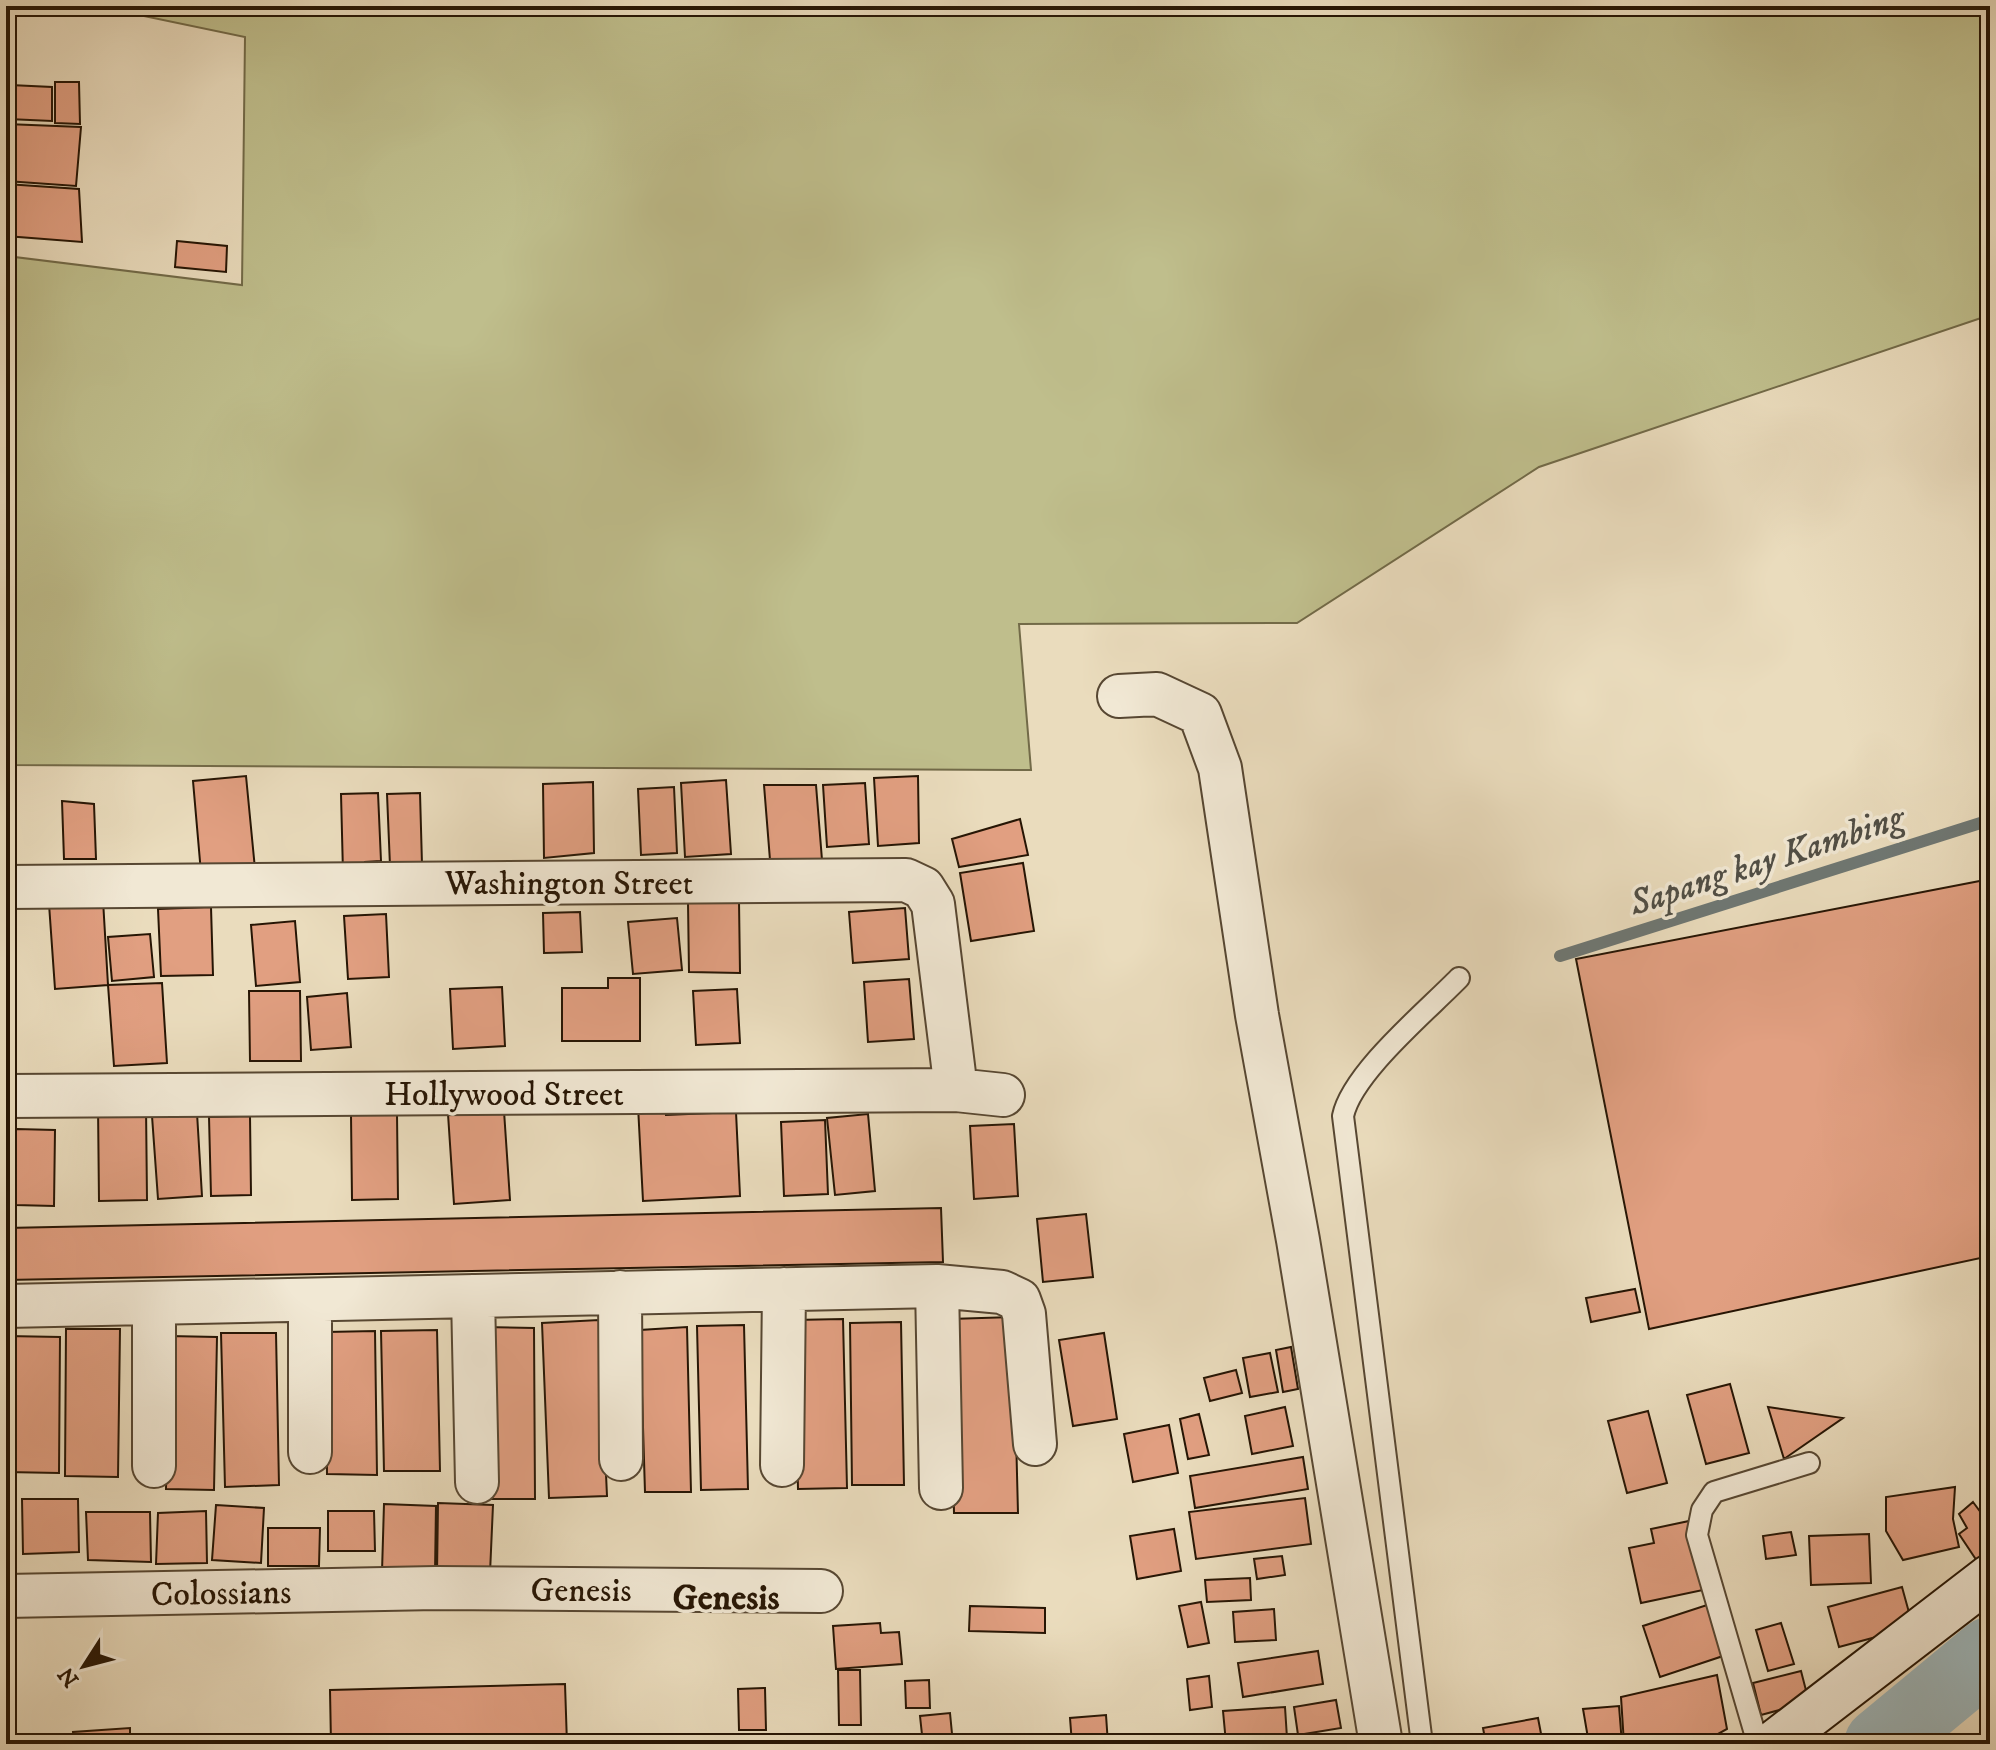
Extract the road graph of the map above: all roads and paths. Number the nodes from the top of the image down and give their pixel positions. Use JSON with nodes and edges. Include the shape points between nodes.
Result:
{"nodes":[{"id":1,"x":1119,"y":696,"type":"dead end"},
{"id":2,"x":6,"y":887,"type":"edge"},
{"id":3,"x":1459,"y":978,"type":"dead end"},
{"id":4,"x":956,"y":1090,"type":"junction"},
{"id":5,"x":1003,"y":1095,"type":"dead end"},
{"id":6,"x":6,"y":1096,"type":"edge"},
{"id":7,"x":937,"y":1286,"type":"junction"},
{"id":8,"x":784,"y":1289,"type":"junction"},
{"id":9,"x":620,"y":1292,"type":"junction"},
{"id":10,"x":473,"y":1296,"type":"junction"},
{"id":11,"x":310,"y":1300,"type":"junction"},
{"id":12,"x":154,"y":1303,"type":"junction"},
{"id":13,"x":6,"y":1306,"type":"edge"},
{"id":14,"x":1035,"y":1444,"type":"dead end"},
{"id":15,"x":310,"y":1452,"type":"dead end"},
{"id":16,"x":621,"y":1459,"type":"dead end"},
{"id":17,"x":1809,"y":1463,"type":"dead end"},
{"id":18,"x":782,"y":1465,"type":"dead end"},
{"id":19,"x":154,"y":1466,"type":"dead end"},
{"id":20,"x":477,"y":1482,"type":"dead end"},
{"id":21,"x":941,"y":1488,"type":"dead end"},
{"id":22,"x":1990,"y":1577,"type":"edge"},
{"id":23,"x":436,"y":1588,"type":"joint"},
{"id":24,"x":821,"y":1591,"type":"dead end"},
{"id":25,"x":6,"y":1596,"type":"edge"},
{"id":26,"x":1381,"y":1744,"type":"edge"},
{"id":27,"x":1422,"y":1744,"type":"edge"},
{"id":28,"x":1758,"y":1744,"type":"edge"},
{"id":29,"x":1773,"y":1744,"type":"edge"}],
"edges":[{"from":1,"to":26,"type":"street","via":[[1157,694],[1200,714],[1220,768]]},
{"from":2,"to":4,"type":"street","name":"Washington Street","via":[[906,880],[923,888],[933,904]]},
{"from":3,"to":27,"type":"lane","via":[[1372,1066],[1346,1101],[1343,1116]]},
{"from":4,"to":5,"type":"street","name":"Hollywood Street"},
{"from":4,"to":6,"type":"street","name":"Hollywood Street"},
{"from":7,"to":8,"type":"street"},
{"from":7,"to":14,"type":"street","via":[[1002,1292],[1019,1300]]},
{"from":7,"to":21,"type":"street"},
{"from":8,"to":9,"type":"street"},
{"from":8,"to":18,"type":"street"},
{"from":9,"to":10,"type":"street"},
{"from":9,"to":16,"type":"street"},
{"from":10,"to":11,"type":"street"},
{"from":10,"to":20,"type":"street"},
{"from":11,"to":12,"type":"street"},
{"from":11,"to":15,"type":"street"},
{"from":12,"to":13,"type":"street"},
{"from":12,"to":19,"type":"street"},
{"from":17,"to":28,"type":"lane","via":[[1714,1492],[1702,1510],[1697,1535]]},
{"from":22,"to":29,"type":"main road"},
{"from":23,"to":24,"type":"street","name":"Genesis"},
{"from":23,"to":25,"type":"street","name":"Colossians"}]}
